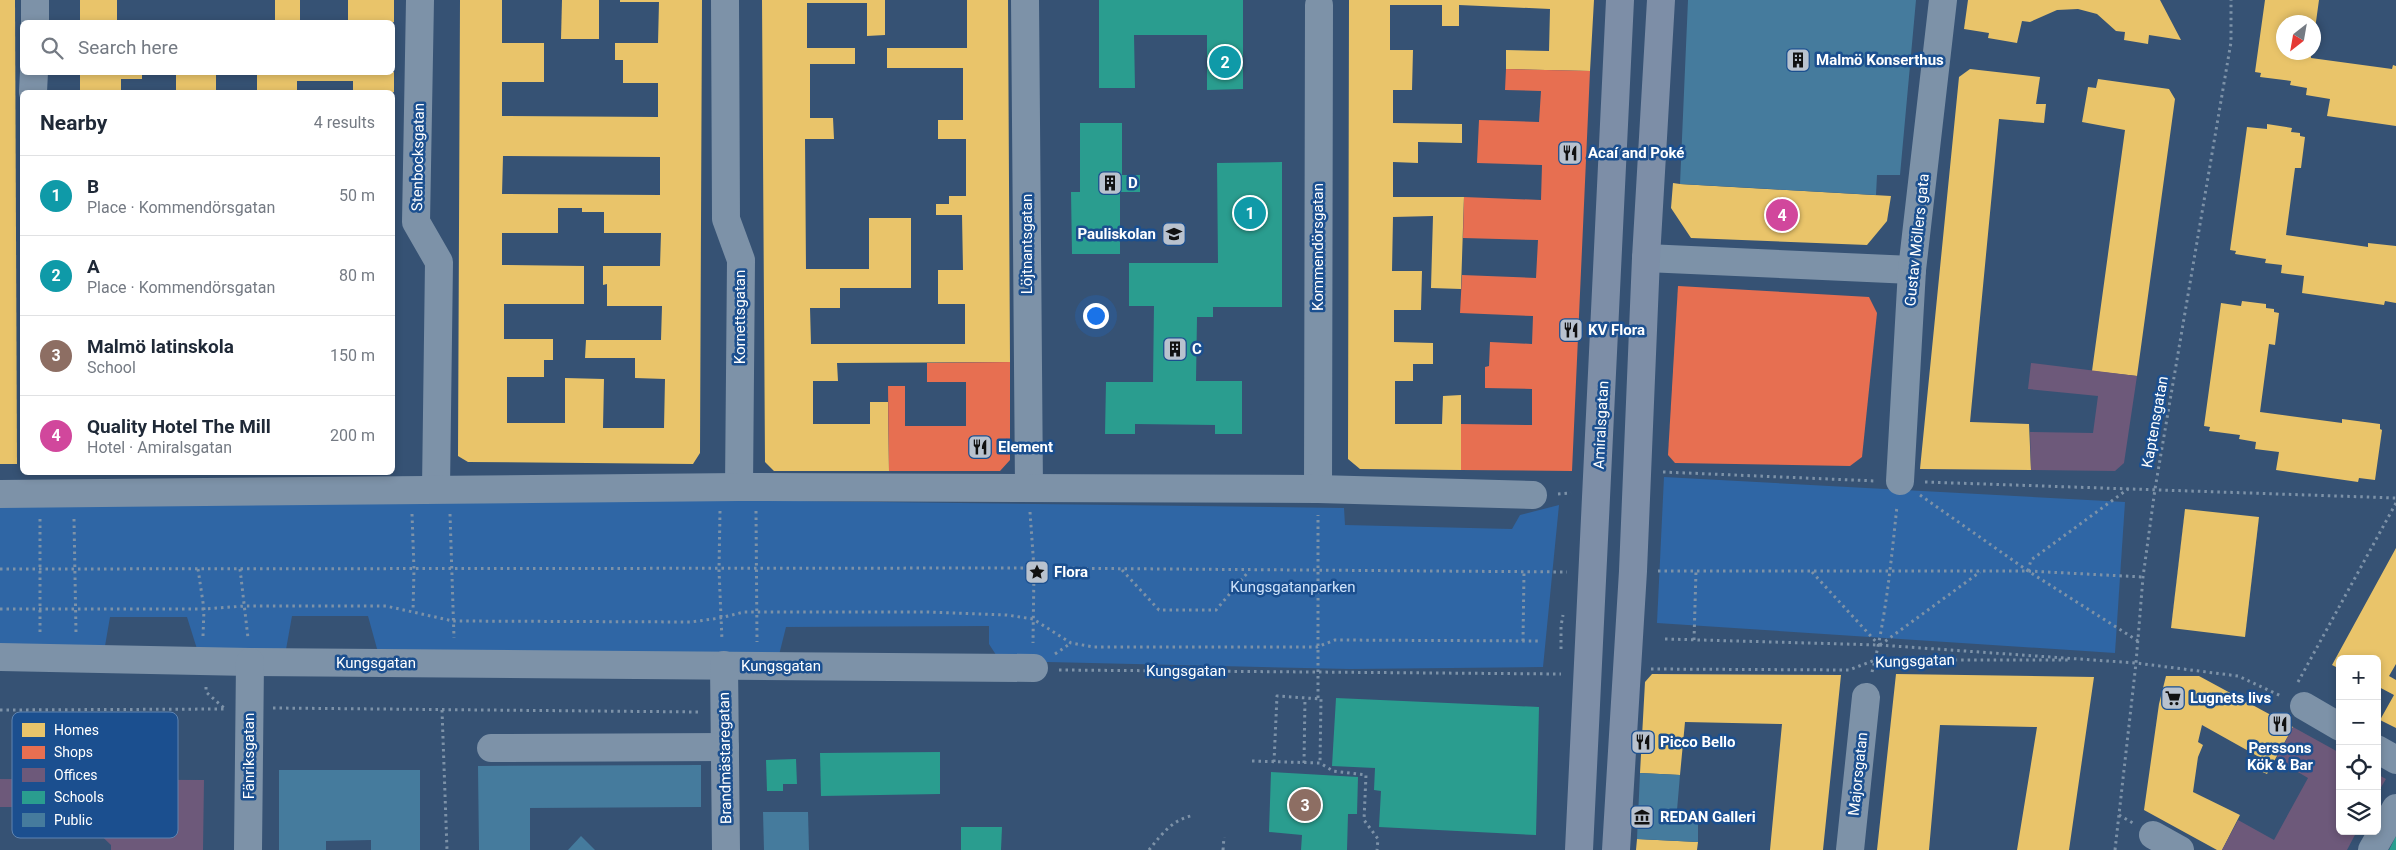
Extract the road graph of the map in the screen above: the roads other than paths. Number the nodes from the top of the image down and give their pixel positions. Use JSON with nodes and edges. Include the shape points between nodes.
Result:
{"nodes":[{"id":1,"x":35,"y":0,"type":"edge"},
{"id":2,"x":420,"y":0,"type":"edge"},
{"id":3,"x":725,"y":0,"type":"edge"},
{"id":4,"x":1025,"y":0,"type":"edge"},
{"id":5,"x":1620,"y":0,"type":"edge"},
{"id":6,"x":1661,"y":0,"type":"edge"},
{"id":7,"x":1943,"y":0,"type":"edge"},
{"id":8,"x":1319,"y":5,"type":"dead end"},
{"id":9,"x":35,"y":20,"type":"edge"},
{"id":10,"x":34,"y":75,"type":"edge"},
{"id":11,"x":33,"y":90,"type":"edge"},
{"id":12,"x":1646,"y":258,"type":"junction"},
{"id":13,"x":1912,"y":270,"type":"junction"},
{"id":14,"x":1900,"y":482,"type":"road end"},
{"id":15,"x":59,"y":487,"type":"edge"},
{"id":16,"x":747,"y":487,"type":"junction"},
{"id":17,"x":432,"y":488,"type":"junction"},
{"id":18,"x":1029,"y":488,"type":"junction"},
{"id":19,"x":1318,"y":489,"type":"junction"},
{"id":20,"x":0,"y":494,"type":"edge"},
{"id":21,"x":1533,"y":495,"type":"dead end"},
{"id":22,"x":0,"y":657,"type":"edge"},
{"id":23,"x":250,"y":662,"type":"junction"},
{"id":24,"x":724,"y":665,"type":"junction"},
{"id":25,"x":1034,"y":668,"type":"road end"},
{"id":26,"x":1866,"y":697,"type":"dead end"},
{"id":27,"x":2296,"y":703,"type":"road end"},
{"id":28,"x":2336,"y":725,"type":"edge"},
{"id":29,"x":725,"y":747,"type":"junction"},
{"id":30,"x":491,"y":748,"type":"dead end"},
{"id":31,"x":2381,"y":751,"type":"edge"},
{"id":32,"x":2396,"y":760,"type":"edge"},
{"id":33,"x":2396,"y":808,"type":"edge"},
{"id":34,"x":2152,"y":834,"type":"dead end"},
{"id":35,"x":248,"y":850,"type":"edge"},
{"id":36,"x":726,"y":850,"type":"edge"},
{"id":37,"x":1579,"y":850,"type":"edge"},
{"id":38,"x":1616,"y":850,"type":"edge"},
{"id":39,"x":1850,"y":850,"type":"edge"},
{"id":40,"x":2180,"y":850,"type":"edge"},
{"id":41,"x":2372,"y":850,"type":"edge"}],
"edges":[{"from":1,"to":9,"type":"street"},
{"from":2,"to":17,"type":"street","name":"Stenbocksgatan","via":[[416,222],[439,262]]},
{"from":3,"to":16,"type":"street","name":"Kornettsgatan","via":[[726,219],[741,260]]},
{"from":4,"to":18,"type":"street","name":"Löjtnantsgatan"},
{"from":5,"to":37,"type":"main road","name":"Amiralsgatan"},
{"from":6,"to":12,"type":"main road"},
{"from":7,"to":13,"type":"street","name":"Gustav Möllers gata"},
{"from":8,"to":19,"type":"street","name":"Kommendörsgatan"},
{"from":10,"to":11,"type":"street"},
{"from":12,"to":13,"type":"street"},
{"from":12,"to":38,"type":"main road","via":[[1633,571]]},
{"from":13,"to":14,"type":"street","name":"Gustav Möllers gata"},
{"from":15,"to":17,"type":"street"},
{"from":15,"to":20,"type":"street"},
{"from":16,"to":17,"type":"street"},
{"from":16,"to":18,"type":"street"},
{"from":18,"to":19,"type":"street"},
{"from":19,"to":21,"type":"street"},
{"from":22,"to":23,"type":"street","name":"Kungsgatan"},
{"from":23,"to":24,"type":"street","name":"Kungsgatan"},
{"from":23,"to":35,"type":"street","name":"Fänriksgatan","via":[[233,712]]},
{"from":24,"to":25,"type":"street","name":"Kungsgatan"},
{"from":24,"to":29,"type":"street","name":"Brandmästaregatan"},
{"from":26,"to":39,"type":"street","name":"Majorsgatan"},
{"from":27,"to":28,"type":"street"},
{"from":29,"to":30,"type":"street"},
{"from":29,"to":36,"type":"street","name":"Brandmästaregatan"},
{"from":31,"to":32,"type":"street"},
{"from":33,"to":41,"type":"street"},
{"from":34,"to":40,"type":"street"}]}
